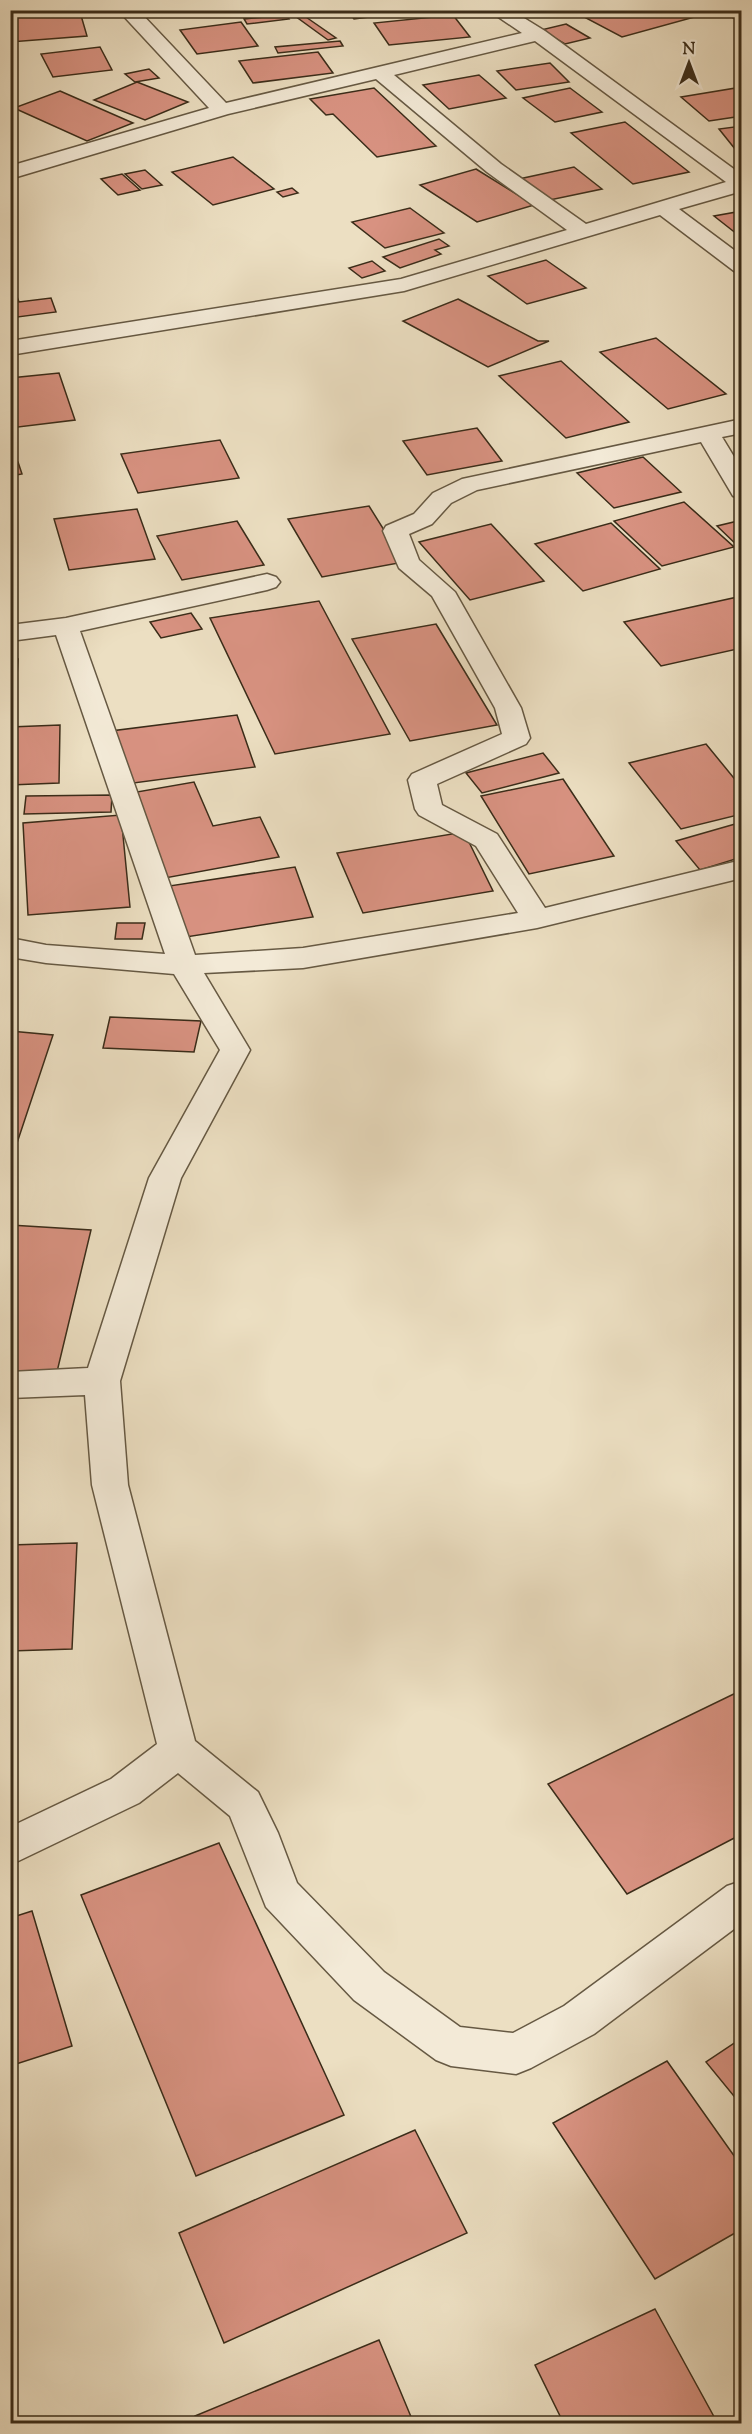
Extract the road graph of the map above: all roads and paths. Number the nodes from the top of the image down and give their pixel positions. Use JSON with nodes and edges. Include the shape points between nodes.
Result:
{"nodes":[{"id":1,"x":127,"y":10,"type":"edge"},
{"id":2,"x":497,"y":10,"type":"edge"},
{"id":3,"x":538,"y":35,"type":"junction"},
{"id":4,"x":379,"y":72,"type":"junction"},
{"id":5,"x":222,"y":110,"type":"junction"},
{"id":6,"x":10,"y":173,"type":"edge"},
{"id":7,"x":662,"y":207,"type":"junction"},
{"id":8,"x":584,"y":231,"type":"junction"},
{"id":9,"x":741,"y":266,"type":"edge"},
{"id":10,"x":10,"y":348,"type":"edge"},
{"id":11,"x":741,"y":426,"type":"edge"},
{"id":12,"x":710,"y":435,"type":"junction"},
{"id":13,"x":741,"y":491,"type":"edge"},
{"id":14,"x":267,"y":582,"type":"dead end"},
{"id":15,"x":66,"y":626,"type":"junction"},
{"id":16,"x":10,"y":633,"type":"edge"},
{"id":17,"x":741,"y":869,"type":"edge"},
{"id":18,"x":537,"y":919,"type":"junction"},
{"id":19,"x":10,"y":947,"type":"edge"},
{"id":20,"x":184,"y":964,"type":"junction"},
{"id":21,"x":102,"y":1381,"type":"junction"},
{"id":22,"x":10,"y":1385,"type":"edge"},
{"id":23,"x":178,"y":1750,"type":"junction"},
{"id":24,"x":10,"y":1847,"type":"edge"},
{"id":25,"x":741,"y":1899,"type":"edge"}],
"edges":[{"from":1,"to":5,"type":"street"},
{"from":2,"to":3,"type":"street"},
{"from":3,"to":4,"type":"street"},
{"from":3,"to":7,"type":"street","via":[[741,184]]},
{"from":4,"to":5,"type":"street"},
{"from":4,"to":8,"type":"street","via":[[494,168]]},
{"from":5,"to":6,"type":"street"},
{"from":7,"to":8,"type":"street"},
{"from":7,"to":9,"type":"street"},
{"from":8,"to":10,"type":"street","via":[[404,285]]},
{"from":11,"to":12,"type":"street"},
{"from":12,"to":13,"type":"street"},
{"from":12,"to":18,"type":"street","via":[[470,484],[442,498],[423,519],[395,531],[408,562],[442,592],[508,708],[516,738],[422,780],[429,809],[487,840]]},
{"from":14,"to":15,"type":"street"},
{"from":15,"to":16,"type":"street"},
{"from":15,"to":20,"type":"street"},
{"from":17,"to":18,"type":"street"},
{"from":18,"to":20,"type":"street","via":[[303,958]]},
{"from":19,"to":20,"type":"street","via":[[46,954]]},
{"from":20,"to":21,"type":"street","via":[[235,1050],[165,1178]]},
{"from":21,"to":22,"type":"street"},
{"from":21,"to":23,"type":"street","via":[[110,1485]]},
{"from":23,"to":24,"type":"street","via":[[124,1791]]},
{"from":23,"to":25,"type":"street","via":[[244,1804],[281,1894],[369,1986],[452,2046],[516,2054],[579,2020]]}]}
